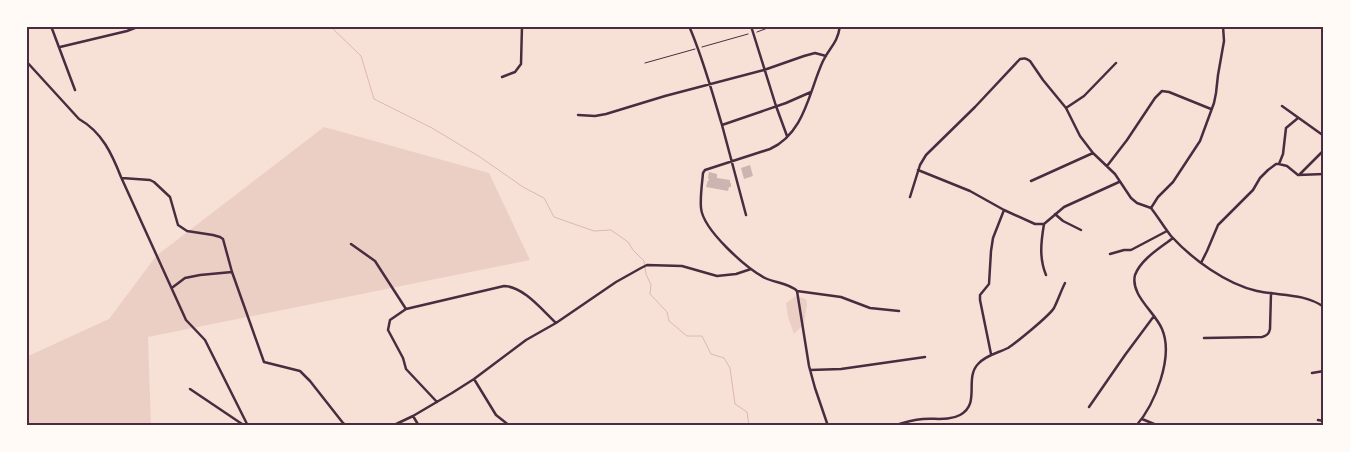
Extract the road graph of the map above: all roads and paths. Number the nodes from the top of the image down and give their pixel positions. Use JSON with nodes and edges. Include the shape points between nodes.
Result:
{"nodes":[{"id":1,"x":51,"y":26,"type":"edge"},
{"id":2,"x":140,"y":26,"type":"edge"},
{"id":3,"x":522,"y":26,"type":"edge"},
{"id":4,"x":689,"y":26,"type":"edge"},
{"id":5,"x":750,"y":26,"type":"edge"},
{"id":6,"x":773,"y":26,"type":"edge"},
{"id":7,"x":840,"y":26,"type":"edge"},
{"id":8,"x":1223,"y":26,"type":"edge"},
{"id":9,"x":752,"y":33,"type":"junction"},
{"id":10,"x":60,"y":47,"type":"junction"},
{"id":11,"x":826,"y":56,"type":"junction"},
{"id":12,"x":26,"y":61,"type":"edge"},
{"id":13,"x":1116,"y":62,"type":"dead end"},
{"id":14,"x":764,"y":70,"type":"junction"},
{"id":15,"x":502,"y":77,"type":"dead end"},
{"id":16,"x":710,"y":84,"type":"junction"},
{"id":17,"x":75,"y":90,"type":"dead end"},
{"id":18,"x":811,"y":92,"type":"junction"},
{"id":19,"x":776,"y":106,"type":"junction"},
{"id":20,"x":1282,"y":106,"type":"dead end"},
{"id":21,"x":1066,"y":108,"type":"junction"},
{"id":22,"x":1211,"y":109,"type":"junction"},
{"id":23,"x":578,"y":115,"type":"dead end"},
{"id":24,"x":1298,"y":118,"type":"junction"},
{"id":25,"x":722,"y":125,"type":"junction"},
{"id":26,"x":1324,"y":136,"type":"edge"},
{"id":27,"x":787,"y":137,"type":"junction"},
{"id":28,"x":1324,"y":150,"type":"edge"},
{"id":29,"x":1093,"y":154,"type":"junction"},
{"id":30,"x":732,"y":160,"type":"junction"},
{"id":31,"x":1279,"y":164,"type":"junction"},
{"id":32,"x":1107,"y":166,"type":"junction"},
{"id":33,"x":918,"y":170,"type":"junction"},
{"id":34,"x":1324,"y":174,"type":"edge"},
{"id":35,"x":1298,"y":175,"type":"junction"},
{"id":36,"x":121,"y":178,"type":"junction"},
{"id":37,"x":1031,"y":181,"type":"dead end"},
{"id":38,"x":1119,"y":182,"type":"junction"},
{"id":39,"x":910,"y":197,"type":"dead end"},
{"id":40,"x":1151,"y":208,"type":"junction"},
{"id":41,"x":1004,"y":210,"type":"junction"},
{"id":42,"x":1055,"y":214,"type":"junction"},
{"id":43,"x":746,"y":215,"type":"dead end"},
{"id":44,"x":1044,"y":224,"type":"junction"},
{"id":45,"x":1081,"y":230,"type":"dead end"},
{"id":46,"x":1167,"y":231,"type":"junction"},
{"id":47,"x":1173,"y":238,"type":"junction"},
{"id":48,"x":350,"y":244,"type":"dead end"},
{"id":49,"x":1110,"y":254,"type":"dead end"},
{"id":50,"x":1201,"y":263,"type":"junction"},
{"id":51,"x":751,"y":269,"type":"junction"},
{"id":52,"x":232,"y":272,"type":"junction"},
{"id":53,"x":1046,"y":275,"type":"dead end"},
{"id":54,"x":1065,"y":283,"type":"dead end"},
{"id":55,"x":172,"y":288,"type":"junction"},
{"id":56,"x":797,"y":291,"type":"junction"},
{"id":57,"x":1271,"y":293,"type":"junction"},
{"id":58,"x":1324,"y":307,"type":"edge"},
{"id":59,"x":406,"y":309,"type":"junction"},
{"id":60,"x":899,"y":311,"type":"dead end"},
{"id":61,"x":1154,"y":316,"type":"junction"},
{"id":62,"x":556,"y":323,"type":"junction"},
{"id":63,"x":1204,"y":338,"type":"dead end"},
{"id":64,"x":991,"y":354,"type":"junction"},
{"id":65,"x":925,"y":357,"type":"dead end"},
{"id":66,"x":810,"y":370,"type":"junction"},
{"id":67,"x":1324,"y":371,"type":"edge"},
{"id":68,"x":1312,"y":373,"type":"dead end"},
{"id":69,"x":474,"y":379,"type":"junction"},
{"id":70,"x":190,"y":389,"type":"dead end"},
{"id":71,"x":437,"y":402,"type":"junction"},
{"id":72,"x":1089,"y":406,"type":"dead end"},
{"id":73,"x":414,"y":416,"type":"junction"},
{"id":74,"x":1142,"y":419,"type":"junction"},
{"id":75,"x":1318,"y":420,"type":"dead end"},
{"id":76,"x":1324,"y":421,"type":"edge"},
{"id":77,"x":247,"y":426,"type":"edge"},
{"id":78,"x":348,"y":426,"type":"edge"},
{"id":79,"x":392,"y":426,"type":"edge"},
{"id":80,"x":419,"y":426,"type":"edge"},
{"id":81,"x":510,"y":426,"type":"edge"},
{"id":82,"x":828,"y":426,"type":"edge"},
{"id":83,"x":893,"y":426,"type":"edge"},
{"id":84,"x":1136,"y":426,"type":"edge"},
{"id":85,"x":1159,"y":426,"type":"edge"}],
"edges":[{"from":1,"to":10,"type":"street"},
{"from":2,"to":10,"type":"street"},
{"from":3,"to":15,"type":"street","via":[[521,64],[515,72]]},
{"from":4,"to":16,"type":"street"},
{"from":5,"to":9,"type":"street"},
{"from":6,"to":9,"type":"path"},
{"from":7,"to":11,"type":"street","via":[[837,39]]},
{"from":8,"to":22,"type":"street","via":[[1224,40]]},
{"from":9,"to":14,"type":"street"},
{"from":10,"to":17,"type":"street"},
{"from":11,"to":14,"type":"street","via":[[812,54]]},
{"from":11,"to":18,"type":"street"},
{"from":12,"to":36,"type":"street","via":[[79,119],[96,131],[113,155]]},
{"from":13,"to":21,"type":"street","via":[[1084,96]]},
{"from":14,"to":16,"type":"street"},
{"from":14,"to":19,"type":"street"},
{"from":16,"to":23,"type":"street","via":[[606,114]]},
{"from":16,"to":25,"type":"street"},
{"from":18,"to":19,"type":"street"},
{"from":18,"to":27,"type":"street","via":[[803,114]]},
{"from":19,"to":25,"type":"street"},
{"from":19,"to":27,"type":"street"},
{"from":20,"to":24,"type":"street"},
{"from":21,"to":29,"type":"street"},
{"from":21,"to":33,"type":"street","via":[[1030,61],[1023,58],[926,155]]},
{"from":22,"to":32,"type":"street","via":[[1162,91]]},
{"from":22,"to":40,"type":"street","via":[[1197,146]]},
{"from":24,"to":26,"type":"street"},
{"from":24,"to":31,"type":"street","via":[[1286,128]]},
{"from":25,"to":30,"type":"street"},
{"from":27,"to":30,"type":"street","via":[[770,149]]},
{"from":28,"to":35,"type":"street"},
{"from":29,"to":32,"type":"street"},
{"from":29,"to":37,"type":"street"},
{"from":30,"to":43,"type":"street"},
{"from":30,"to":51,"type":"street","via":[[703,173],[701,209],[709,228]]},
{"from":31,"to":35,"type":"street"},
{"from":31,"to":50,"type":"street","via":[[1268,170],[1218,225]]},
{"from":32,"to":38,"type":"street"},
{"from":33,"to":39,"type":"street"},
{"from":33,"to":41,"type":"street","via":[[970,191]]},
{"from":34,"to":35,"type":"street"},
{"from":36,"to":52,"type":"street","via":[[154,182],[170,197],[178,225],[187,231],[223,239]]},
{"from":36,"to":55,"type":"street"},
{"from":38,"to":40,"type":"street","via":[[1137,203]]},
{"from":38,"to":42,"type":"street"},
{"from":40,"to":46,"type":"street"},
{"from":41,"to":44,"type":"street","via":[[1035,224]]},
{"from":41,"to":64,"type":"street","via":[[993,238],[988,284],[980,295]]},
{"from":42,"to":44,"type":"street"},
{"from":42,"to":45,"type":"street"},
{"from":44,"to":53,"type":"street","via":[[1041,248]]},
{"from":46,"to":47,"type":"street"},
{"from":46,"to":49,"type":"street","via":[[1131,250]]},
{"from":47,"to":50,"type":"street"},
{"from":47,"to":61,"type":"street","via":[[1145,260],[1135,276],[1138,294]]},
{"from":48,"to":59,"type":"street","via":[[375,261]]},
{"from":50,"to":57,"type":"street","via":[[1228,280],[1255,291]]},
{"from":51,"to":56,"type":"street"},
{"from":51,"to":62,"type":"street","via":[[717,276],[682,266],[647,265]]},
{"from":52,"to":55,"type":"street","via":[[185,278]]},
{"from":52,"to":78,"type":"street","via":[[264,362],[300,372]]},
{"from":54,"to":64,"type":"street","via":[[1048,315],[1008,347]]},
{"from":55,"to":77,"type":"street","via":[[186,320],[204,340]]},
{"from":56,"to":60,"type":"street","via":[[841,297],[870,308]]},
{"from":56,"to":66,"type":"street"},
{"from":57,"to":58,"type":"street","via":[[1303,298]]},
{"from":57,"to":63,"type":"street","via":[[1270,329],[1266,336]]},
{"from":59,"to":62,"type":"street","via":[[511,286],[520,290]]},
{"from":59,"to":71,"type":"street","via":[[390,320],[388,330],[406,369]]},
{"from":61,"to":72,"type":"street"},
{"from":61,"to":74,"type":"street","via":[[1164,336],[1165,363]]},
{"from":62,"to":69,"type":"street","via":[[526,340]]},
{"from":64,"to":83,"type":"street","via":[[976,365],[971,405],[963,413],[954,418],[920,419]]},
{"from":65,"to":66,"type":"street"},
{"from":66,"to":82,"type":"street"},
{"from":67,"to":68,"type":"street"},
{"from":69,"to":71,"type":"street"},
{"from":69,"to":81,"type":"street","via":[[496,415]]},
{"from":70,"to":77,"type":"street"},
{"from":71,"to":73,"type":"street"},
{"from":73,"to":79,"type":"street"},
{"from":73,"to":80,"type":"street"},
{"from":74,"to":84,"type":"street"},
{"from":74,"to":85,"type":"street"},
{"from":75,"to":76,"type":"street"}]}
